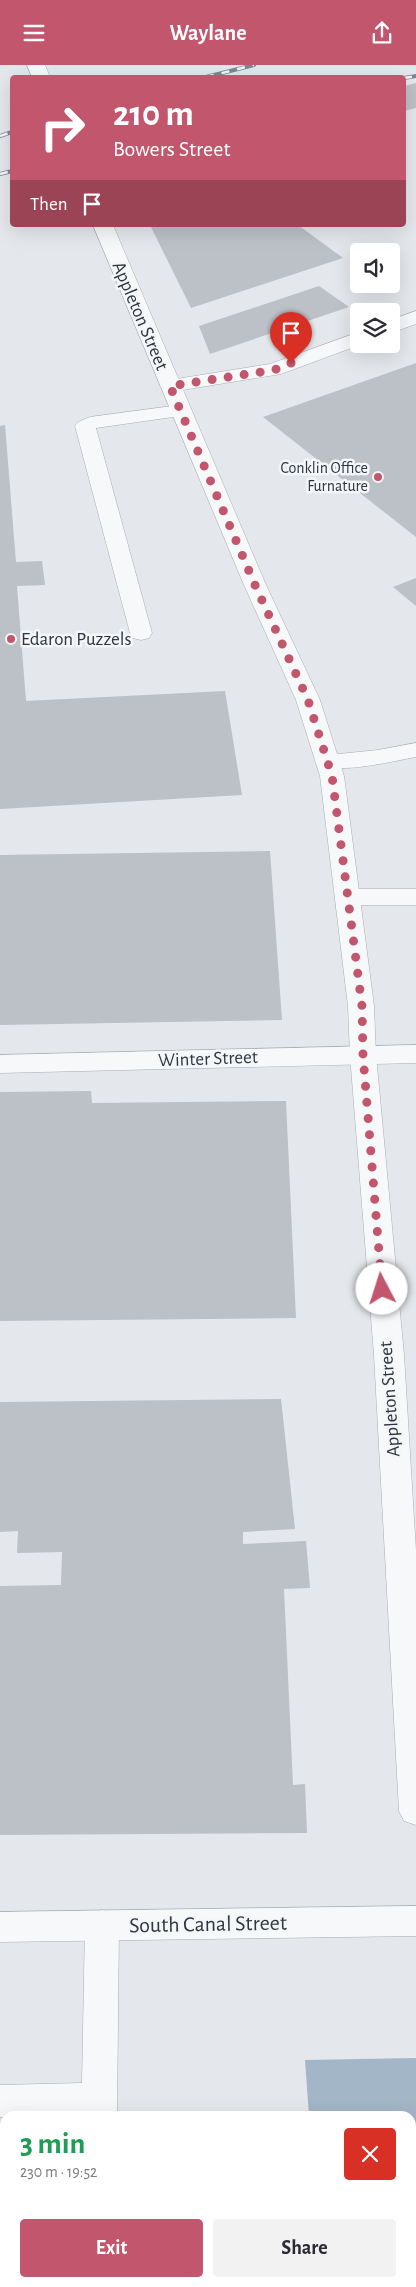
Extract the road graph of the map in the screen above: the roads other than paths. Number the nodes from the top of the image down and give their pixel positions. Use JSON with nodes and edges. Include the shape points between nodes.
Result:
{"nodes":[{"id":1,"x":104,"y":227,"type":"edge"},
{"id":2,"x":416,"y":317,"type":"edge"},
{"id":3,"x":400,"y":323,"type":"edge"},
{"id":4,"x":350,"y":342,"type":"edge"},
{"id":5,"x":170,"y":386,"type":"junction"},
{"id":6,"x":180,"y":411,"type":"junction"},
{"id":7,"x":140,"y":633,"type":"dead end"},
{"id":8,"x":416,"y":750,"type":"edge"},
{"id":9,"x":327,"y":761,"type":"junction"},
{"id":10,"x":348,"y":897,"type":"junction"},
{"id":11,"x":416,"y":897,"type":"edge"},
{"id":12,"x":416,"y":1054,"type":"edge"},
{"id":13,"x":363,"y":1055,"type":"junction"},
{"id":14,"x":0,"y":1064,"type":"edge"},
{"id":15,"x":416,"y":1811,"type":"edge"},
{"id":16,"x":416,"y":1921,"type":"edge"},
{"id":17,"x":102,"y":1925,"type":"junction"},
{"id":18,"x":0,"y":1927,"type":"edge"},
{"id":19,"x":0,"y":2101,"type":"edge"},
{"id":20,"x":99,"y":2108,"type":"edge"}],
"edges":[{"from":1,"to":5,"type":"street","name":"Appleton Street"},
{"from":2,"to":3,"type":"street"},
{"from":4,"to":5,"type":"street","via":[[274,370]]},
{"from":5,"to":6,"type":"street","name":"Appleton Street"},
{"from":6,"to":7,"type":"street","via":[[85,426]]},
{"from":6,"to":9,"type":"street","name":"Appleton Street","via":[[308,700]]},
{"from":8,"to":9,"type":"street"},
{"from":9,"to":10,"type":"street","name":"Appleton Street","via":[[332,776]]},
{"from":10,"to":11,"type":"street"},
{"from":10,"to":13,"type":"street","name":"Appleton Street","via":[[362,1006]]},
{"from":12,"to":13,"type":"street","name":"Winter Street"},
{"from":13,"to":14,"type":"street","name":"Winter Street"},
{"from":13,"to":15,"type":"street","name":"Appleton Street","via":[[389,1355]]},
{"from":16,"to":17,"type":"street","name":"South Canal Street"},
{"from":17,"to":18,"type":"street","name":"South Canal Street"},
{"from":17,"to":20,"type":"street"},
{"from":19,"to":20,"type":"street"}]}
